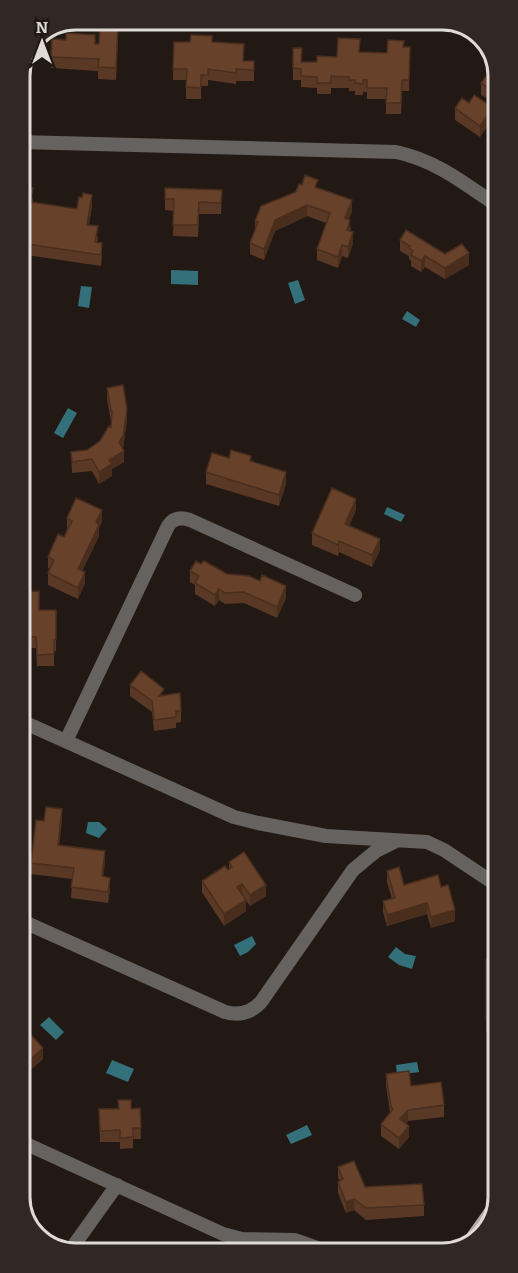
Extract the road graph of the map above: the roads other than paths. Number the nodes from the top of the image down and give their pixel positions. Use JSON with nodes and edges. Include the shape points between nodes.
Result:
{"nodes":[{"id":1,"x":30,"y":142,"type":"edge"},
{"id":2,"x":488,"y":200,"type":"edge"},
{"id":3,"x":355,"y":595,"type":"dead end"},
{"id":4,"x":30,"y":725,"type":"edge"},
{"id":5,"x":66,"y":741,"type":"junction"},
{"id":6,"x":399,"y":840,"type":"junction"},
{"id":7,"x":488,"y":879,"type":"edge"},
{"id":8,"x":30,"y":925,"type":"edge"},
{"id":9,"x":30,"y":1146,"type":"edge"},
{"id":10,"x":117,"y":1185,"type":"junction"},
{"id":11,"x":75,"y":1243,"type":"edge"},
{"id":12,"x":304,"y":1243,"type":"edge"}],
"edges":[{"from":1,"to":2,"type":"street","via":[[396,152],[436,165]]},
{"from":3,"to":5,"type":"street","via":[[190,520],[175,519],[168,526]]},
{"from":4,"to":5,"type":"street"},
{"from":5,"to":6,"type":"street","via":[[242,819],[326,836]]},
{"from":6,"to":7,"type":"street","via":[[435,845]]},
{"from":6,"to":8,"type":"street","via":[[376,851],[353,870],[261,1002],[242,1014],[225,1012]]},
{"from":9,"to":10,"type":"street"},
{"from":10,"to":11,"type":"street"},
{"from":10,"to":12,"type":"street","via":[[232,1237]]}]}
